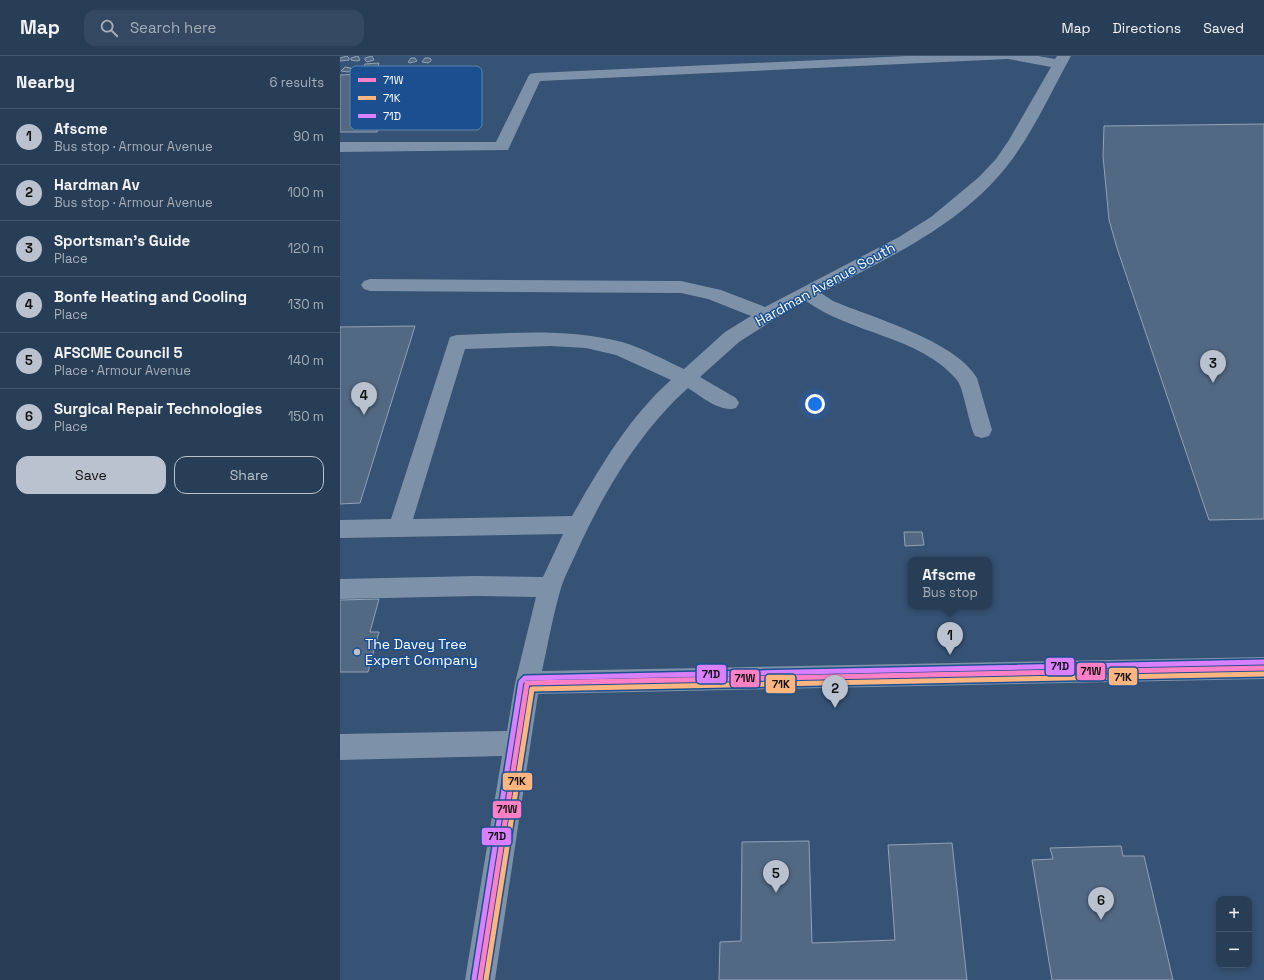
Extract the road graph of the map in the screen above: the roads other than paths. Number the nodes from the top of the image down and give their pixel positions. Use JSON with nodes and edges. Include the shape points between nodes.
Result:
{"nodes":[{"id":1,"x":1003,"y":56,"type":"edge"},
{"id":2,"x":1012,"y":56,"type":"edge"},
{"id":3,"x":828,"y":60,"type":"edge"},
{"id":4,"x":1062,"y":60,"type":"edge"},
{"id":5,"x":340,"y":147,"type":"edge"},
{"id":6,"x":370,"y":285,"type":"dead end"},
{"id":7,"x":807,"y":292,"type":"junction"},
{"id":8,"x":766,"y":315,"type":"junction"},
{"id":9,"x":686,"y":378,"type":"junction"},
{"id":10,"x":729,"y":403,"type":"dead end"},
{"id":11,"x":982,"y":430,"type":"dead end"},
{"id":12,"x":578,"y":525,"type":"junction"},
{"id":13,"x":399,"y":528,"type":"junction"},
{"id":14,"x":340,"y":529,"type":"edge"},
{"id":15,"x":550,"y":587,"type":"junction"},
{"id":16,"x":340,"y":589,"type":"edge"},
{"id":17,"x":1264,"y":668,"type":"edge"},
{"id":18,"x":528,"y":682,"type":"junction"},
{"id":19,"x":518,"y":742,"type":"junction"},
{"id":20,"x":340,"y":747,"type":"edge"},
{"id":21,"x":480,"y":980,"type":"edge"}],
"edges":[{"from":1,"to":3,"type":"street"},
{"from":2,"to":4,"type":"street"},
{"from":3,"to":5,"type":"street","via":[[535,77],[502,147]]},
{"from":4,"to":7,"type":"street","name":"Hardman Avenue South","via":[[1017,140],[985,181],[924,229]]},
{"from":6,"to":8,"type":"street","via":[[682,288],[718,295]]},
{"from":7,"to":8,"type":"street","name":"Hardman Avenue South"},
{"from":7,"to":11,"type":"street","via":[[826,306],[914,341],[946,359],[967,378]]},
{"from":8,"to":9,"type":"street","name":"Hardman Avenue South","via":[[732,337]]},
{"from":9,"to":10,"type":"street"},
{"from":9,"to":12,"type":"street","name":"Hardman Avenue South","via":[[631,438],[606,475]]},
{"from":9,"to":13,"type":"street","via":[[621,349],[586,341],[551,339],[457,342]]},
{"from":12,"to":13,"type":"street"},
{"from":12,"to":15,"type":"street","name":"Hardman Avenue South"},
{"from":13,"to":14,"type":"street"},
{"from":15,"to":16,"type":"street"},
{"from":15,"to":18,"type":"street","name":"Hardman Avenue South"},
{"from":17,"to":18,"type":"street"},
{"from":18,"to":19,"type":"street","name":"Hardman Avenue South"},
{"from":19,"to":20,"type":"street"},
{"from":19,"to":21,"type":"street","name":"Hardman Avenue South"}]}
